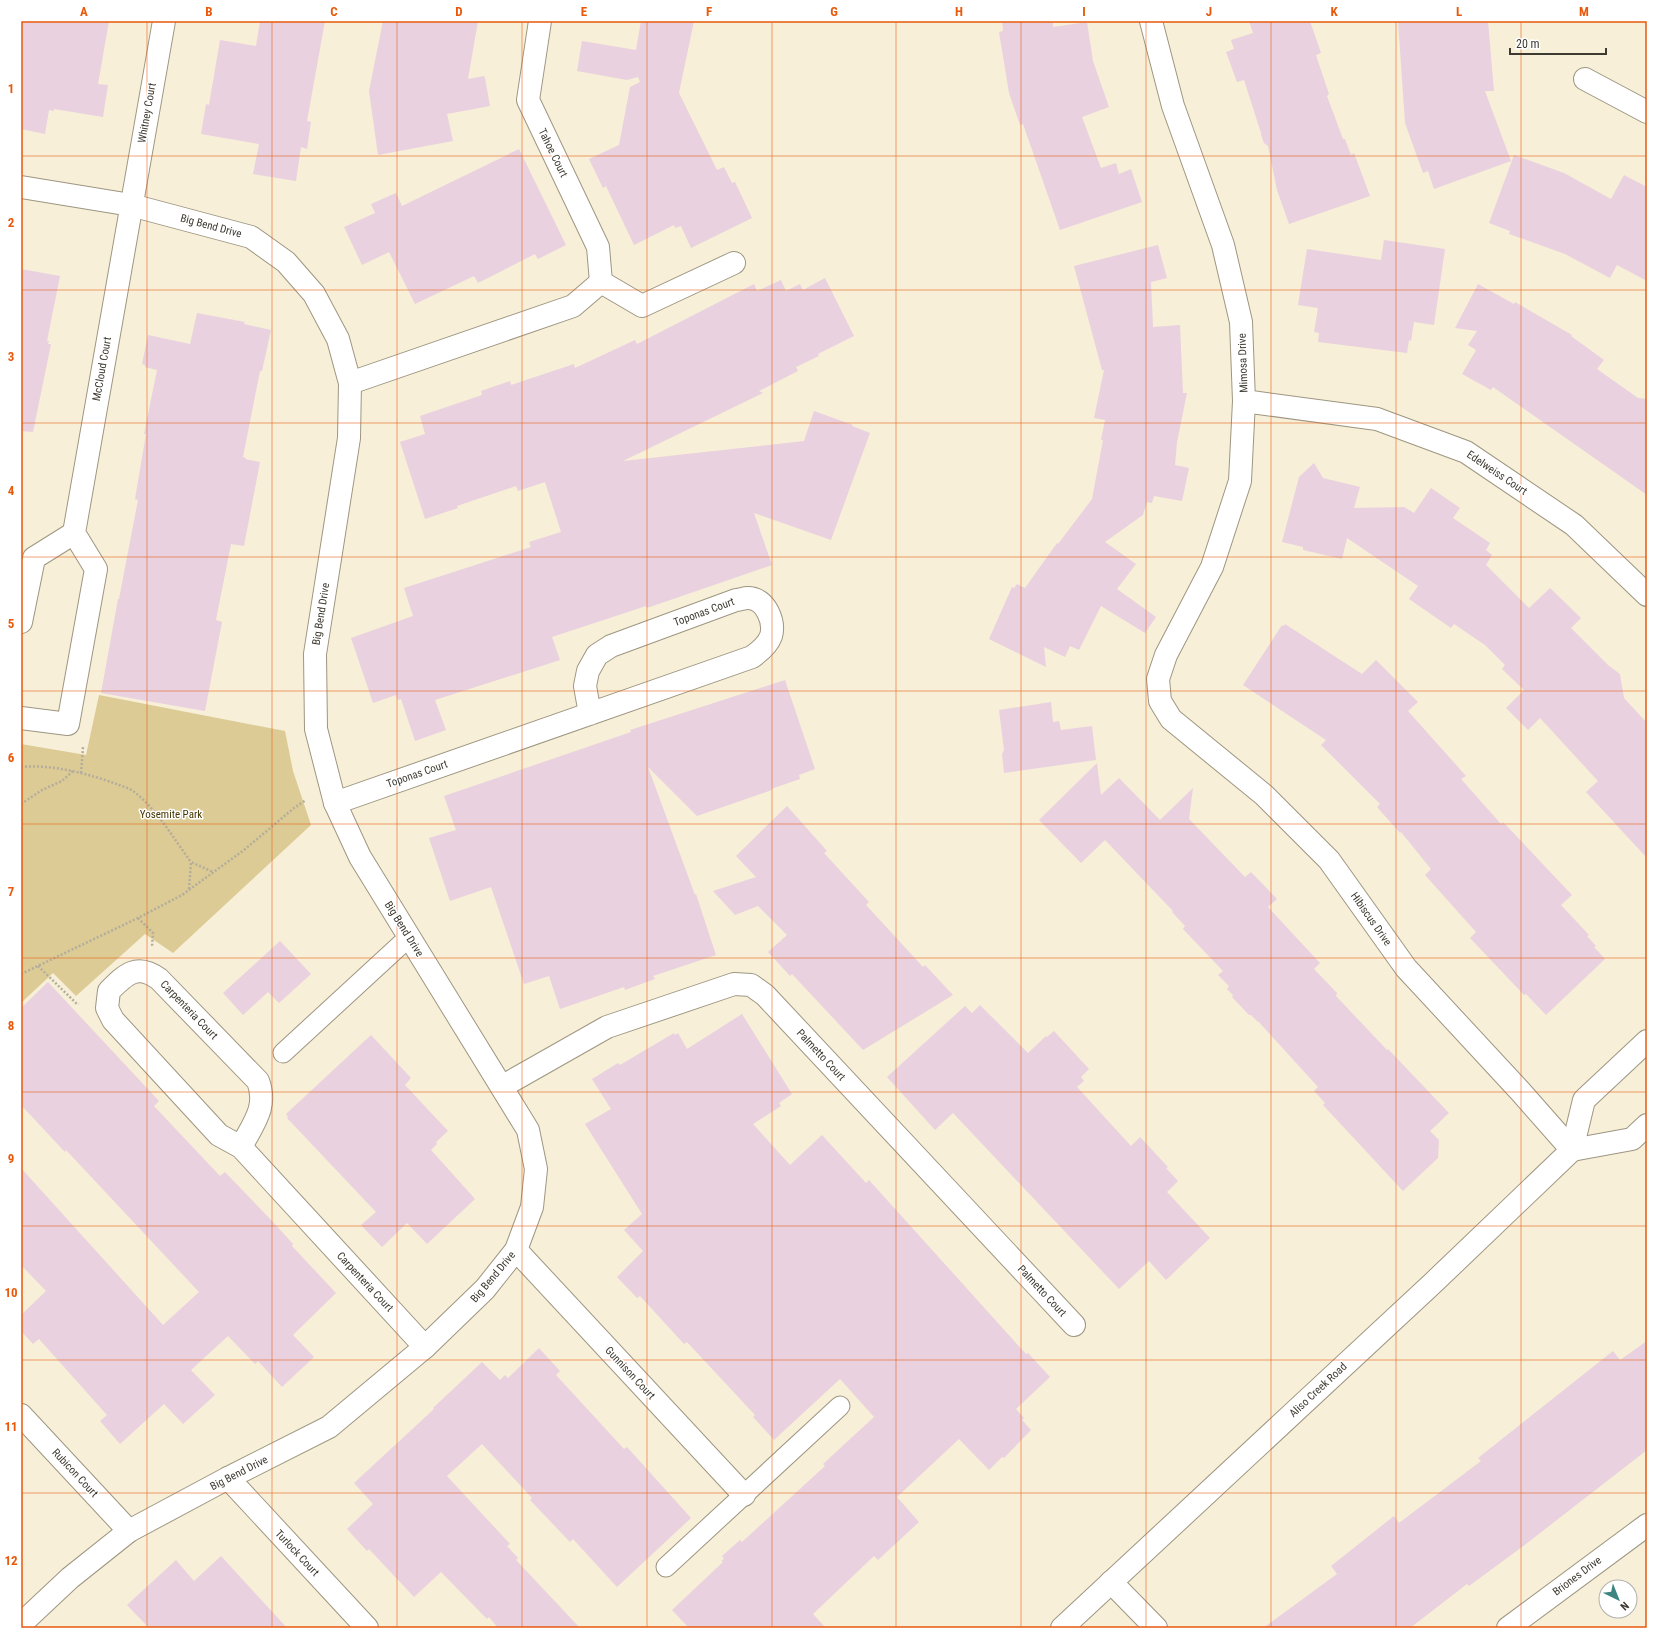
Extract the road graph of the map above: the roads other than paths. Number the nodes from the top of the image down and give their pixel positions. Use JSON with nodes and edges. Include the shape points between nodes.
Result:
{"nodes":[{"id":1,"x":164,"y":21,"type":"edge"},
{"id":2,"x":540,"y":21,"type":"edge"},
{"id":3,"x":1151,"y":21,"type":"edge"},
{"id":4,"x":1585,"y":79,"type":"dead end"},
{"id":5,"x":1647,"y":112,"type":"edge"},
{"id":6,"x":21,"y":186,"type":"edge"},
{"id":7,"x":131,"y":205,"type":"junction"},
{"id":8,"x":734,"y":263,"type":"dead end"},
{"id":9,"x":600,"y":282,"type":"junction"},
{"id":10,"x":350,"y":383,"type":"junction"},
{"id":11,"x":1244,"y":401,"type":"junction"},
{"id":12,"x":74,"y":533,"type":"junction"},
{"id":13,"x":1647,"y":595,"type":"edge"},
{"id":14,"x":21,"y":622,"type":"edge"},
{"id":15,"x":1160,"y":701,"type":"joint"},
{"id":16,"x":590,"y":714,"type":"junction"},
{"id":17,"x":21,"y":718,"type":"edge"},
{"id":18,"x":332,"y":794,"type":"junction"},
{"id":19,"x":409,"y":937,"type":"junction"},
{"id":20,"x":1647,"y":1041,"type":"edge"},
{"id":21,"x":283,"y":1053,"type":"dead end"},
{"id":22,"x":503,"y":1086,"type":"junction"},
{"id":23,"x":1647,"y":1125,"type":"edge"},
{"id":24,"x":241,"y":1147,"type":"junction"},
{"id":25,"x":1572,"y":1150,"type":"junction"},
{"id":26,"x":516,"y":1250,"type":"junction"},
{"id":27,"x":1074,"y":1325,"type":"dead end"},
{"id":28,"x":425,"y":1347,"type":"junction"},
{"id":29,"x":840,"y":1406,"type":"dead end"},
{"id":30,"x":21,"y":1415,"type":"edge"},
{"id":31,"x":228,"y":1478,"type":"junction"},
{"id":32,"x":744,"y":1495,"type":"junction"},
{"id":33,"x":1647,"y":1525,"type":"edge"},
{"id":34,"x":129,"y":1531,"type":"junction"},
{"id":35,"x":666,"y":1567,"type":"dead end"},
{"id":36,"x":1111,"y":1582,"type":"junction"},
{"id":37,"x":21,"y":1624,"type":"edge"},
{"id":38,"x":367,"y":1628,"type":"edge"},
{"id":39,"x":1062,"y":1628,"type":"edge"},
{"id":40,"x":1156,"y":1628,"type":"edge"},
{"id":41,"x":1508,"y":1628,"type":"edge"}],
"edges":[{"from":1,"to":7,"type":"street","name":"Whitney Court"},
{"from":2,"to":9,"type":"street","name":"Tahoe Court","via":[[528,100],[598,247]]},
{"from":3,"to":11,"type":"street","name":"Mimosa Drive","via":[[1173,106],[1225,253],[1241,322]]},
{"from":4,"to":5,"type":"street"},
{"from":6,"to":7,"type":"street","name":"Big Bend Drive"},
{"from":7,"to":10,"type":"street","name":"Big Bend Drive","via":[[251,237],[286,262],[314,294],[335,332]]},
{"from":7,"to":12,"type":"street","name":"McCloud Court"},
{"from":8,"to":9,"type":"street","via":[[642,306]]},
{"from":9,"to":10,"type":"street","via":[[573,306]]},
{"from":10,"to":18,"type":"street","name":"Big Bend Drive","via":[[349,438],[315,654],[316,729]]},
{"from":11,"to":13,"type":"street","name":"Edelweiss Court","via":[[1377,419],[1466,452],[1574,524]]},
{"from":11,"to":15,"type":"street","name":"Mimosa Drive","via":[[1240,482],[1212,567],[1166,655],[1158,679]]},
{"from":12,"to":14,"type":"street","via":[[34,558]]},
{"from":12,"to":17,"type":"street","via":[[96,569],[68,724]]},
{"from":15,"to":25,"type":"street","name":"Hibiscus Drive","via":[[1171,719],[1264,795],[1329,860],[1406,968]]},
{"from":16,"to":16,"type":"street","name":"Toponas Court","via":[[585,686],[588,671],[597,655],[611,646],[736,600],[749,598],[761,602],[768,612],[772,625],[770,638],[752,657]]},
{"from":16,"to":18,"type":"street","name":"Toponas Court"},
{"from":18,"to":19,"type":"street","name":"Big Bend Drive","via":[[360,857]]},
{"from":19,"to":21,"type":"lane"},
{"from":19,"to":22,"type":"street","name":"Big Bend Drive"},
{"from":20,"to":25,"type":"street","via":[[1584,1100]]},
{"from":22,"to":26,"type":"street","name":"Big Bend Drive","via":[[528,1130],[536,1169],[532,1207]]},
{"from":22,"to":27,"type":"street","name":"Palmetto Court","via":[[607,1027],[734,984],[751,985],[765,996]]},
{"from":23,"to":25,"type":"street","via":[[1632,1139]]},
{"from":24,"to":24,"type":"street","name":"Carpenteria Court","via":[[220,1135],[113,1020],[107,1008],[109,991],[122,978],[139,970],[150,972],[258,1081],[262,1092],[261,1107]]},
{"from":24,"to":28,"type":"street","name":"Carpenteria Court"},
{"from":25,"to":36,"type":"street","name":"Aliso Creek Road","via":[[1433,1283]]},
{"from":26,"to":28,"type":"street","name":"Big Bend Drive","via":[[485,1289]]},
{"from":26,"to":32,"type":"street","name":"Gunnison Court"},
{"from":28,"to":31,"type":"street","name":"Big Bend Drive","via":[[329,1427]]},
{"from":29,"to":32,"type":"lane"},
{"from":30,"to":34,"type":"street","name":"Rubicon Court"},
{"from":31,"to":34,"type":"street","name":"Big Bend Drive"},
{"from":31,"to":38,"type":"street","name":"Turlock Court"},
{"from":32,"to":35,"type":"lane"},
{"from":33,"to":41,"type":"street","name":"Briones Drive"},
{"from":34,"to":37,"type":"street","name":"Big Bend Drive","via":[[70,1578]]},
{"from":36,"to":39,"type":"street","name":"Aliso Creek Road"},
{"from":36,"to":40,"type":"street"}]}
